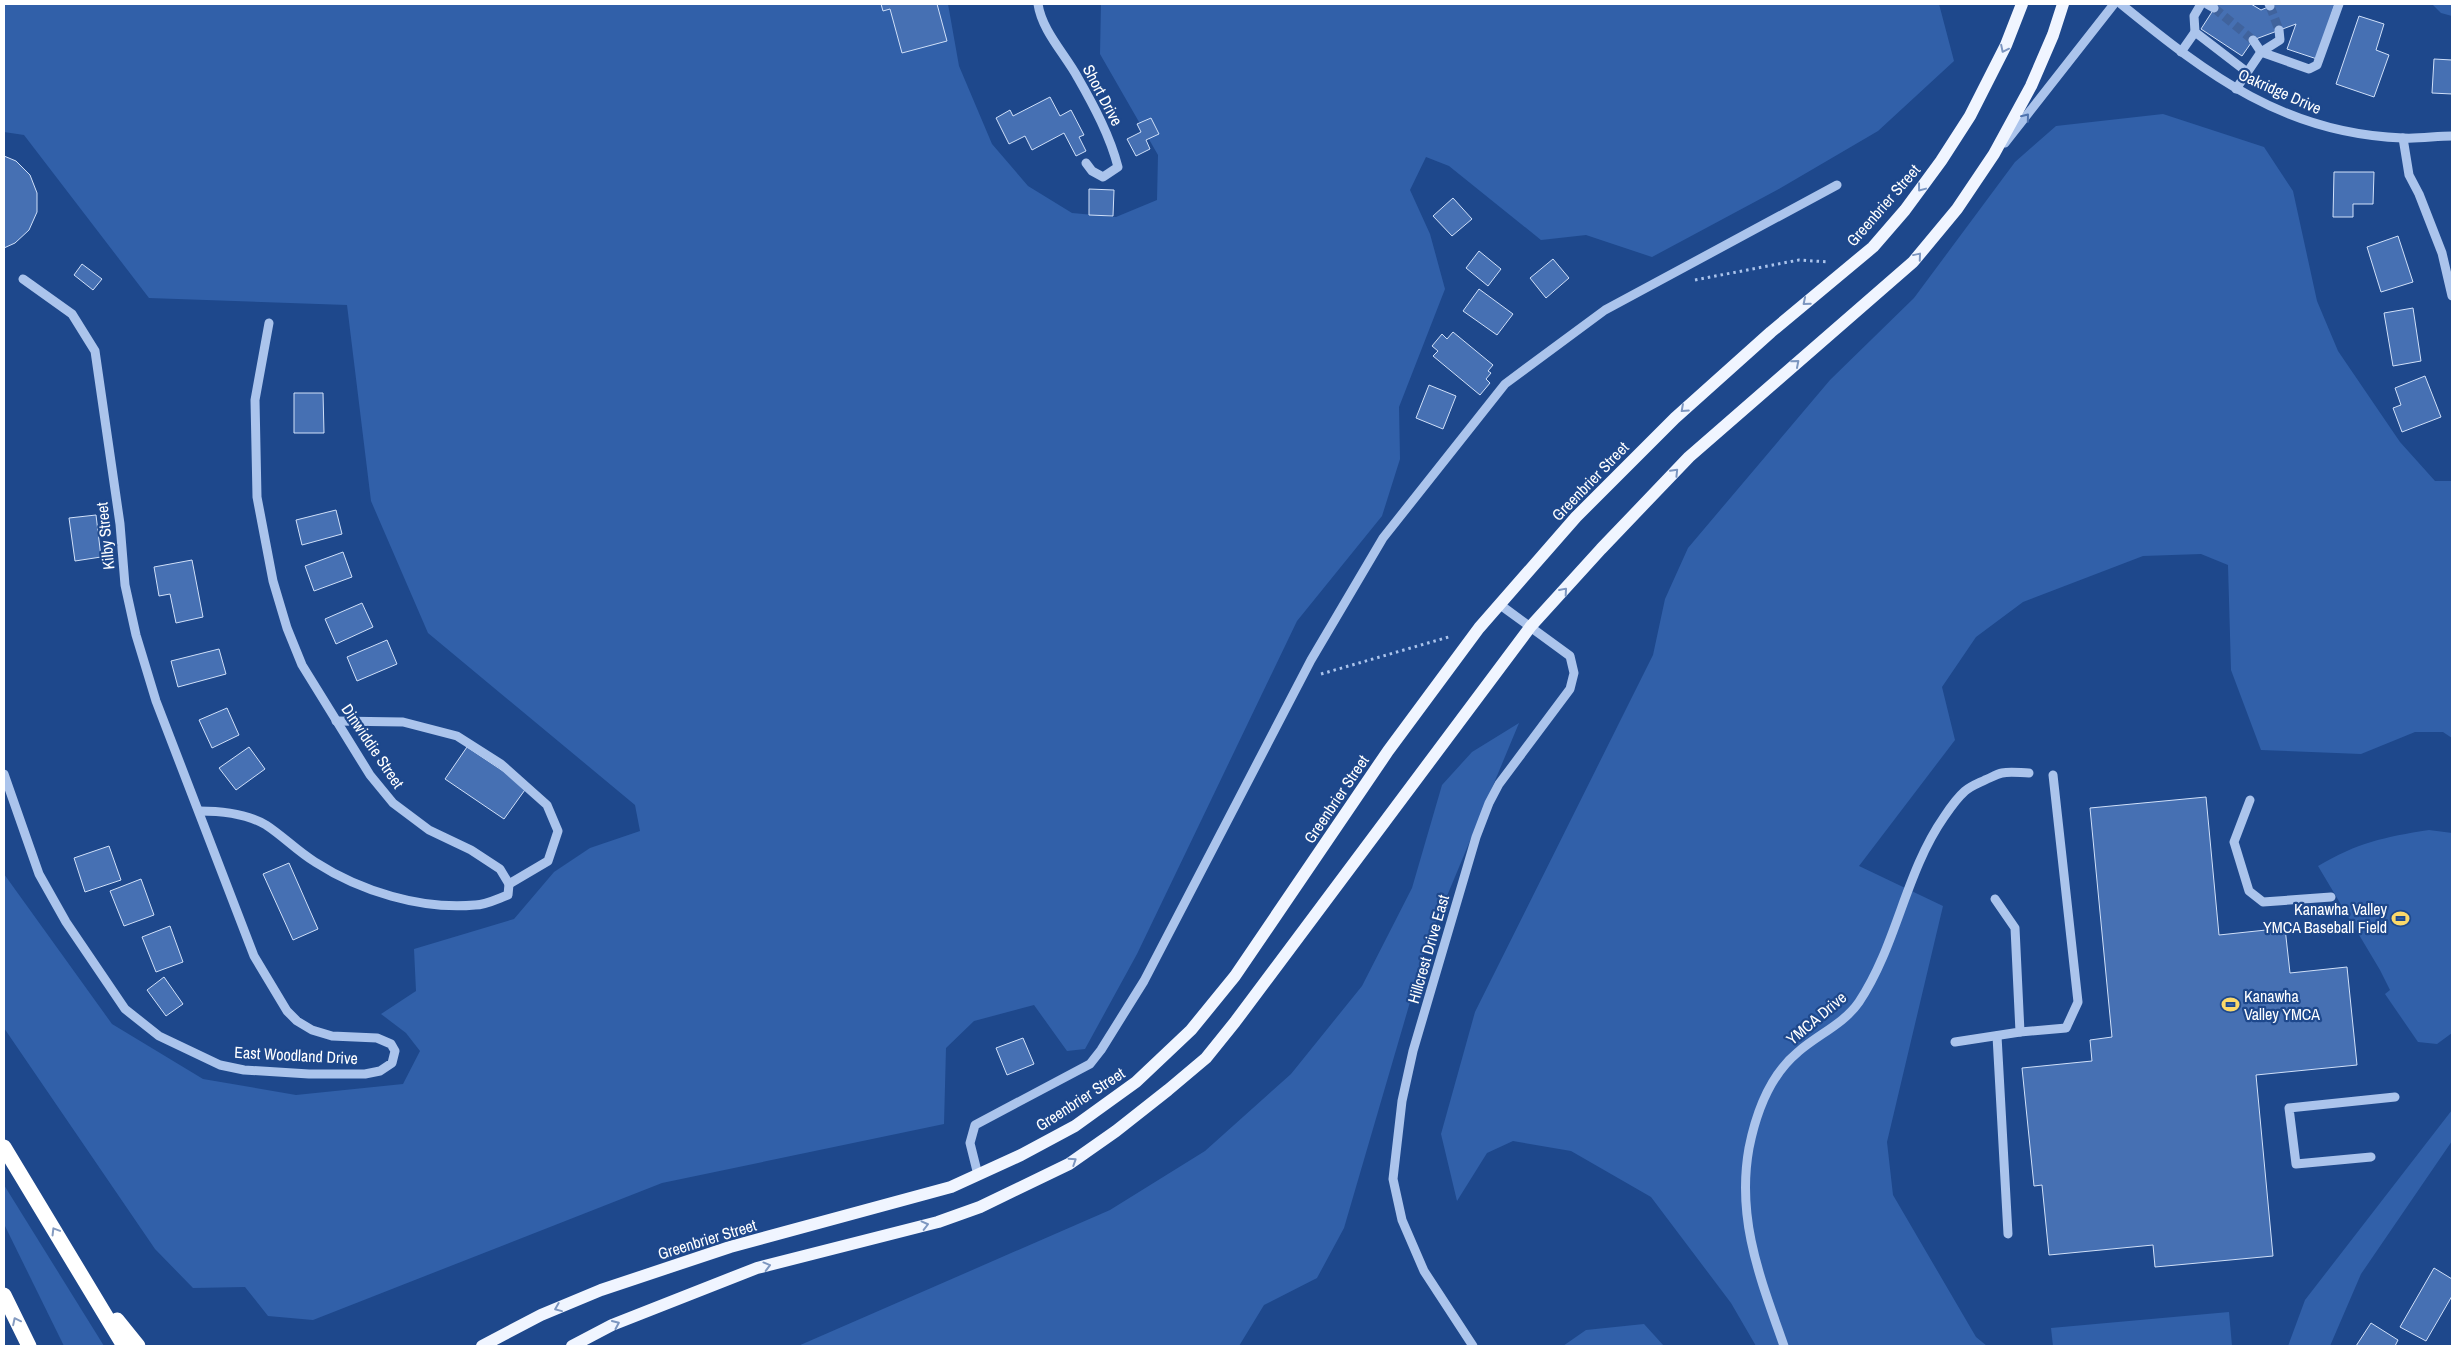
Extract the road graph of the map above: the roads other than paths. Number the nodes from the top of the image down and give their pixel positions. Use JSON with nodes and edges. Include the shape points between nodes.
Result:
{"nodes":[{"id":1,"x":1038,"y":4,"type":"edge"},
{"id":2,"x":2022,"y":4,"type":"edge"},
{"id":3,"x":2063,"y":4,"type":"edge"},
{"id":4,"x":2114,"y":4,"type":"edge"},
{"id":5,"x":2121,"y":4,"type":"edge"},
{"id":6,"x":2201,"y":4,"type":"edge"},
{"id":7,"x":2339,"y":4,"type":"edge"},
{"id":8,"x":2279,"y":30,"type":"dead end"},
{"id":9,"x":2195,"y":32,"type":"junction"},
{"id":10,"x":2253,"y":40,"type":"tunnel mouth"},
{"id":11,"x":2181,"y":52,"type":"junction"},
{"id":12,"x":2261,"y":52,"type":"junction"},
{"id":13,"x":2247,"y":72,"type":"junction"},
{"id":14,"x":2236,"y":89,"type":"junction"},
{"id":15,"x":2452,"y":136,"type":"edge"},
{"id":16,"x":2403,"y":138,"type":"junction"},
{"id":17,"x":1086,"y":163,"type":"dead end"},
{"id":18,"x":1973,"y":182,"type":"junction"},
{"id":19,"x":1837,"y":184,"type":"dead end"},
{"id":20,"x":23,"y":279,"type":"dead end"},
{"id":21,"x":2452,"y":296,"type":"edge"},
{"id":22,"x":269,"y":323,"type":"dead end"},
{"id":23,"x":1499,"y":604,"type":"junction"},
{"id":24,"x":1531,"y":626,"type":"junction"},
{"id":25,"x":336,"y":721,"type":"junction"},
{"id":26,"x":2029,"y":773,"type":"dead end"},
{"id":27,"x":4,"y":774,"type":"edge"},
{"id":28,"x":2053,"y":774,"type":"dead end"},
{"id":29,"x":2250,"y":800,"type":"dead end"},
{"id":30,"x":199,"y":811,"type":"junction"},
{"id":31,"x":509,"y":884,"type":"junction"},
{"id":32,"x":2331,"y":897,"type":"dead end"},
{"id":33,"x":1995,"y":900,"type":"dead end"},
{"id":34,"x":2020,"y":1032,"type":"junction"},
{"id":35,"x":1997,"y":1036,"type":"junction"},
{"id":36,"x":1955,"y":1042,"type":"dead end"},
{"id":37,"x":2395,"y":1097,"type":"dead end"},
{"id":38,"x":4,"y":1147,"type":"edge"},
{"id":39,"x":2370,"y":1157,"type":"dead end"},
{"id":40,"x":978,"y":1175,"type":"junction"},
{"id":41,"x":2008,"y":1234,"type":"dead end"},
{"id":42,"x":80,"y":1273,"type":"junction"},
{"id":43,"x":4,"y":1295,"type":"edge"},
{"id":44,"x":29,"y":1346,"type":"edge"},
{"id":45,"x":124,"y":1346,"type":"edge"},
{"id":46,"x":138,"y":1346,"type":"edge"},
{"id":47,"x":482,"y":1346,"type":"edge"},
{"id":48,"x":572,"y":1346,"type":"edge"},
{"id":49,"x":1473,"y":1346,"type":"edge"},
{"id":50,"x":1784,"y":1346,"type":"edge"}],
"edges":[{"from":1,"to":17,"type":"street","name":"Short Drive","via":[[1040,18],[1079,79],[1112,144],[1118,167],[1103,177]]},
{"from":2,"to":23,"type":"main road","name":"Greenbrier Street","one_way":true,"via":[[2006,45],[1970,116],[1941,161],[1879,239],[1674,418],[1576,517]]},
{"from":3,"to":18,"type":"main road","via":[[2030,86],[1994,154]]},
{"from":18,"to":4,"type":"street","one_way":true},
{"from":5,"to":11,"type":"street","name":"Oakridge Drive"},
{"from":6,"to":9,"type":"street","via":[[2194,16]]},
{"from":7,"to":12,"type":"street","via":[[2317,65],[2309,69],[2299,67]]},
{"from":8,"to":12,"type":"street","via":[[2280,40]]},
{"from":9,"to":11,"type":"street"},
{"from":9,"to":13,"type":"street"},
{"from":10,"to":12,"type":"street"},
{"from":11,"to":14,"type":"street","name":"Oakridge Drive"},
{"from":12,"to":13,"type":"street"},
{"from":13,"to":14,"type":"street"},
{"from":14,"to":16,"type":"street","name":"Oakridge Drive","via":[[2303,121],[2343,131]]},
{"from":15,"to":16,"type":"street","name":"Oakridge Drive"},
{"from":16,"to":21,"type":"street","via":[[2409,175],[2442,253]]},
{"from":24,"to":18,"type":"main road","one_way":true,"via":[[1690,457],[1913,262],[1957,209]]},
{"from":19,"to":40,"type":"street","via":[[1605,310],[1505,384],[1384,538],[1301,680],[1144,981],[1101,1050],[1090,1064],[975,1125],[970,1143]]},
{"from":20,"to":30,"type":"street","name":"Kilby Street","via":[[72,314],[95,351],[120,524],[125,585],[136,635],[156,701]]},
{"from":22,"to":25,"type":"street","name":"Dinwiddie Street","via":[[255,400],[257,496],[273,582],[287,628],[302,665]]},
{"from":23,"to":24,"type":"street","name":"Hillcrest Drive East"},
{"from":23,"to":40,"type":"main road","name":"Greenbrier Street","via":[[1388,751],[1235,976],[1191,1030],[1114,1100],[1075,1126]]},
{"from":48,"to":24,"type":"main road","one_way":true,"via":[[612,1325],[757,1268],[938,1222],[980,1207],[1069,1164],[1116,1132],[1206,1058]]},
{"from":24,"to":49,"type":"street","name":"Hillcrest Drive East","via":[[1570,656],[1574,673],[1570,689],[1499,784],[1476,837],[1413,1051],[1402,1101],[1393,1179],[1402,1220],[1424,1271]]},
{"from":25,"to":31,"type":"street","name":"Dinwiddie Street","via":[[370,775],[393,803],[429,830],[471,850],[500,869]]},
{"from":25,"to":31,"type":"street","via":[[403,722],[457,736],[501,764],[547,805],[558,831],[548,861]]},
{"from":26,"to":50,"type":"street","name":"YMCA Drive","via":[[2002,773],[1966,790],[1954,803],[1919,862],[1869,987],[1848,1015],[1797,1052],[1779,1072],[1765,1097],[1749,1149],[1746,1210],[1753,1256]]},
{"from":27,"to":30,"type":"street","name":"East Woodland Drive","via":[[39,874],[66,922],[125,1009],[160,1036],[220,1065],[244,1070],[309,1074],[380,1072],[392,1063],[395,1051],[390,1044],[377,1038],[332,1036],[312,1030],[287,1011],[254,956]]},
{"from":28,"to":34,"type":"street","via":[[2078,1002],[2066,1028]]},
{"from":29,"to":32,"type":"street","via":[[2234,842],[2249,891],[2263,902]]},
{"from":30,"to":31,"type":"street","via":[[224,811],[264,824],[314,862],[349,881],[399,898],[446,906],[477,906],[508,895]]},
{"from":33,"to":34,"type":"street","via":[[2015,928]]},
{"from":34,"to":35,"type":"street"},
{"from":35,"to":36,"type":"street"},
{"from":35,"to":41,"type":"street"},
{"from":37,"to":39,"type":"street","via":[[2289,1108],[2296,1164]]},
{"from":42,"to":38,"type":"highway","one_way":true},
{"from":40,"to":47,"type":"main road","name":"Greenbrier Street","one_way":true,"via":[[951,1187],[730,1247],[601,1290],[541,1315]]},
{"from":42,"to":45,"type":"highway"},
{"from":42,"to":46,"type":"highway"},
{"from":44,"to":43,"type":"highway","one_way":true}]}
